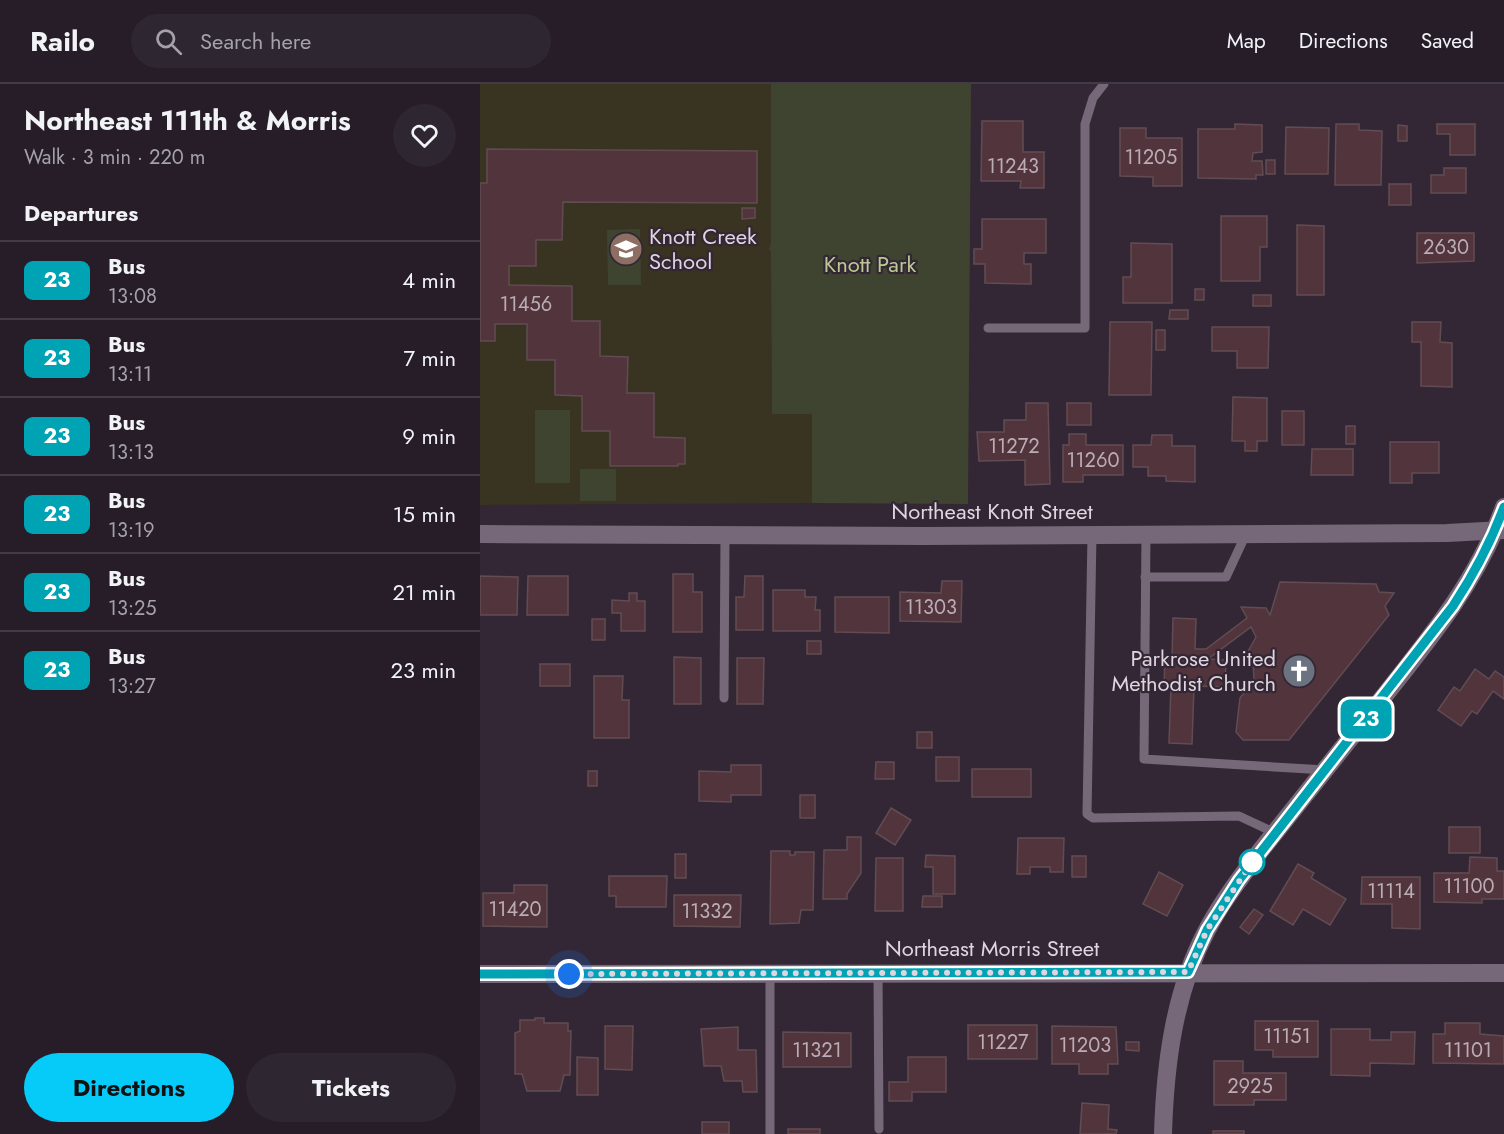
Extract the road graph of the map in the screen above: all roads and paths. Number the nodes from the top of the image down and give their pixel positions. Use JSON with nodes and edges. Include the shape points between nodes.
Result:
{"nodes":[{"id":1,"x":1104,"y":84,"type":"edge"},
{"id":2,"x":988,"y":328,"type":"dead end"},
{"id":3,"x":1504,"y":507,"type":"edge"},
{"id":4,"x":1500,"y":530,"type":"edge"},
{"id":5,"x":480,"y":534,"type":"edge"},
{"id":6,"x":725,"y":534,"type":"junction"},
{"id":7,"x":1146,"y":534,"type":"junction"},
{"id":8,"x":1246,"y":534,"type":"junction"},
{"id":9,"x":1092,"y":535,"type":"junction"},
{"id":10,"x":1145,"y":576,"type":"junction"},
{"id":11,"x":724,"y":698,"type":"dead end"},
{"id":12,"x":1325,"y":770,"type":"junction"},
{"id":13,"x":1275,"y":833,"type":"junction"},
{"id":14,"x":1188,"y":972,"type":"junction"},
{"id":15,"x":770,"y":973,"type":"junction"},
{"id":16,"x":878,"y":973,"type":"junction"},
{"id":17,"x":1504,"y":973,"type":"edge"},
{"id":18,"x":480,"y":974,"type":"edge"},
{"id":19,"x":879,"y":1129,"type":"dead end"},
{"id":20,"x":770,"y":1134,"type":"edge"},
{"id":21,"x":1163,"y":1134,"type":"edge"}],
"edges":[{"from":1,"to":2,"type":"lane","via":[[1093,98],[1085,124],[1085,328]]},
{"from":3,"to":4,"type":"street"},
{"from":4,"to":8,"type":"street","name":"Northeast Knott Street"},
{"from":4,"to":12,"type":"street","via":[[1440,625]]},
{"from":5,"to":6,"type":"street","name":"Northeast Knott Street"},
{"from":6,"to":9,"type":"street","name":"Northeast Knott Street"},
{"from":6,"to":11,"type":"lane"},
{"from":7,"to":8,"type":"street","name":"Northeast Knott Street"},
{"from":7,"to":9,"type":"street","name":"Northeast Knott Street"},
{"from":7,"to":10,"type":"lane"},
{"from":8,"to":10,"type":"lane","via":[[1226,576]]},
{"from":9,"to":13,"type":"lane","via":[[1087,814],[1093,818],[1239,816]]},
{"from":10,"to":12,"type":"lane","via":[[1144,759]]},
{"from":12,"to":13,"type":"street"},
{"from":13,"to":14,"type":"street","via":[[1220,908]]},
{"from":14,"to":16,"type":"street","name":"Northeast Morris Street"},
{"from":14,"to":17,"type":"street","name":"Northeast Morris Street"},
{"from":14,"to":21,"type":"street","via":[[1166,1075]]},
{"from":15,"to":16,"type":"street","name":"Northeast Morris Street"},
{"from":15,"to":18,"type":"street","name":"Northeast Morris Street"},
{"from":15,"to":20,"type":"lane"},
{"from":16,"to":19,"type":"lane"}]}
